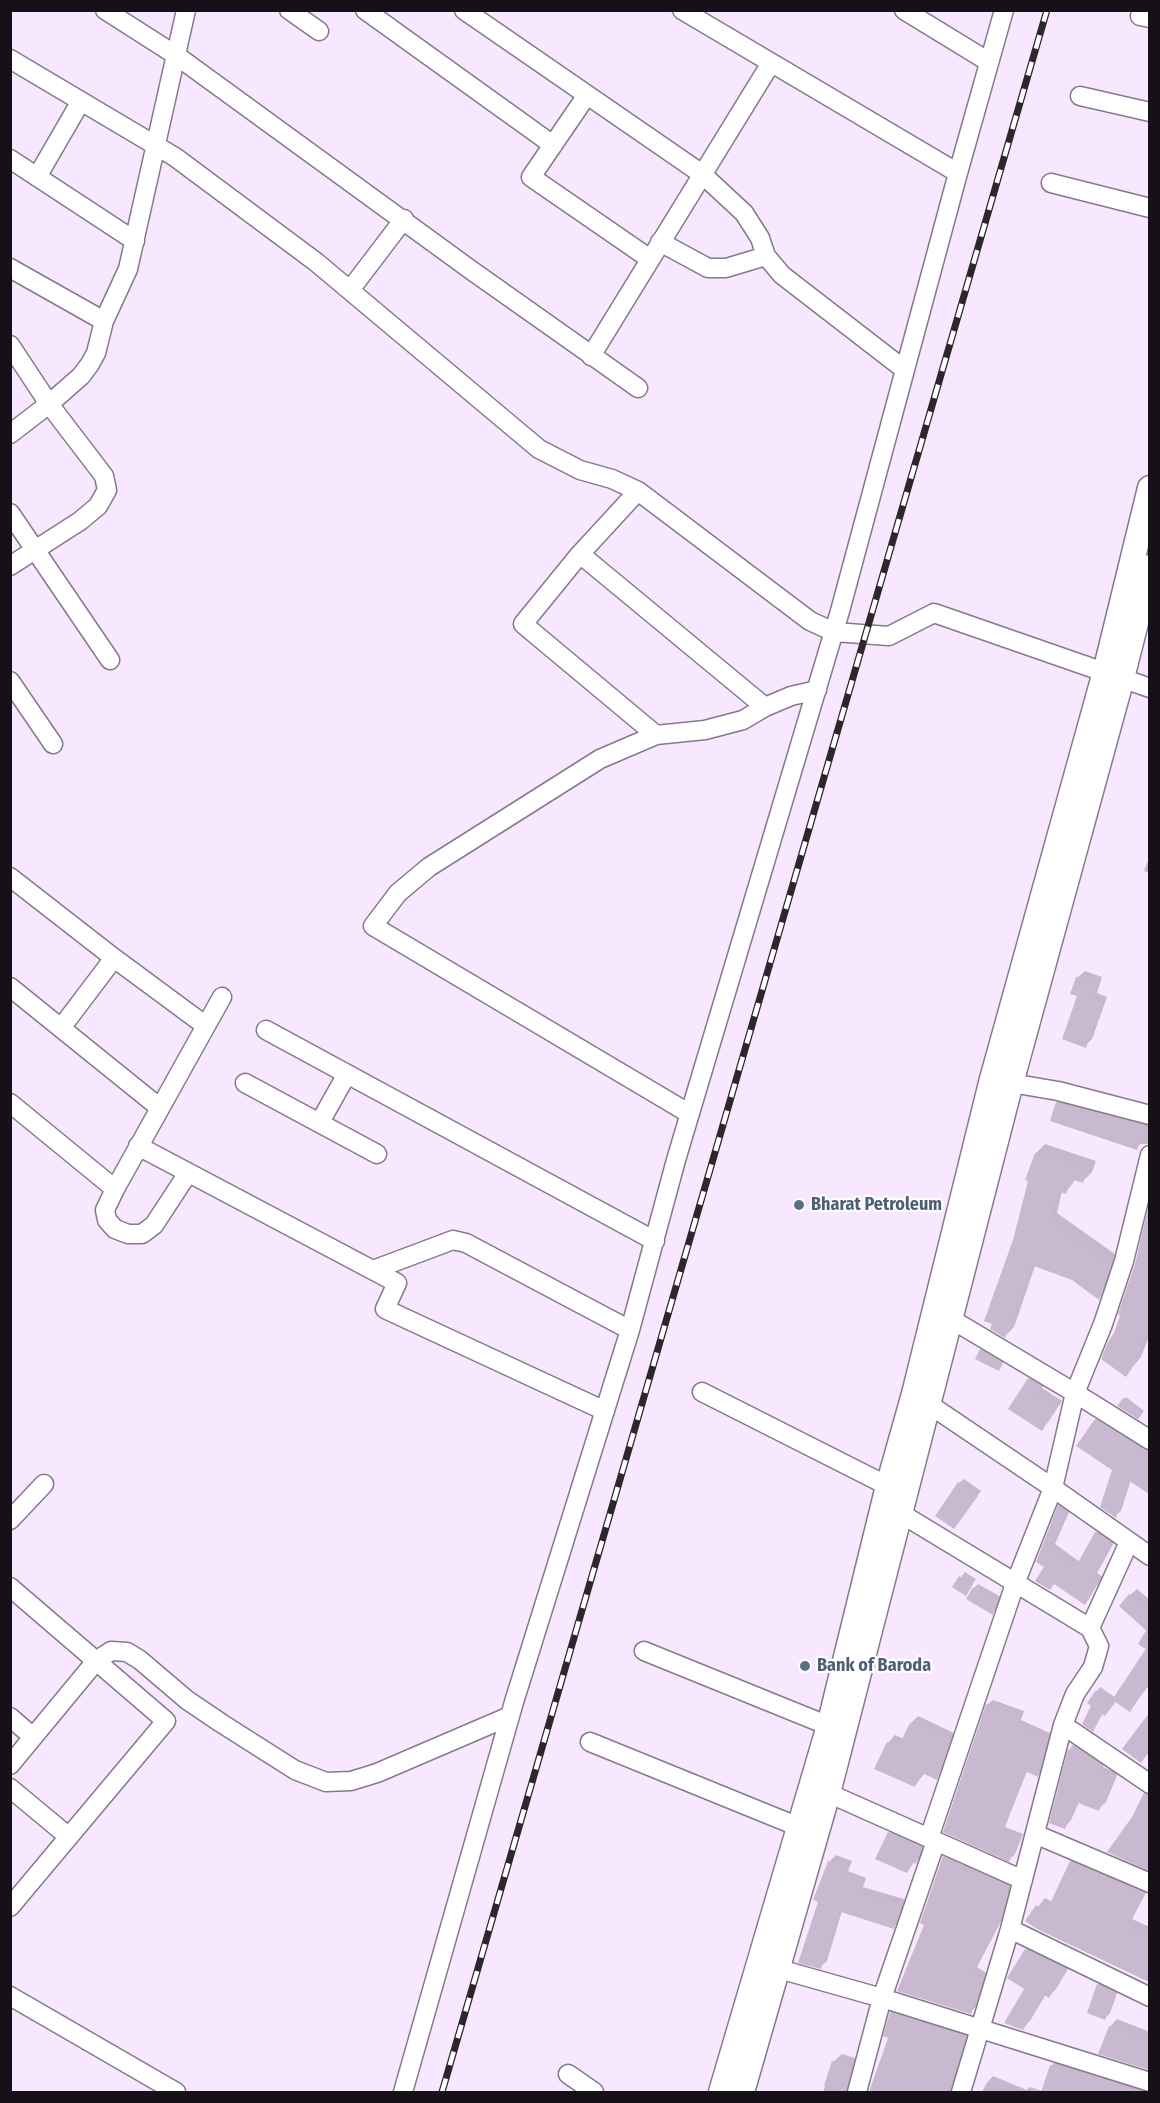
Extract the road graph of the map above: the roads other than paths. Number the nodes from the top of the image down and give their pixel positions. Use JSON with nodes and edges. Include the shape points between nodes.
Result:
{"nodes":[{"id":1,"x":105,"y":10,"type":"edge"},
{"id":2,"x":186,"y":10,"type":"edge"},
{"id":3,"x":289,"y":10,"type":"edge"},
{"id":4,"x":364,"y":10,"type":"edge"},
{"id":5,"x":682,"y":10,"type":"edge"},
{"id":6,"x":904,"y":10,"type":"edge"},
{"id":7,"x":1004,"y":10,"type":"edge"},
{"id":8,"x":472,"y":12,"type":"edge"},
{"id":9,"x":320,"y":31,"type":"dead end"},
{"id":10,"x":177,"y":56,"type":"junction"},
{"id":11,"x":10,"y":59,"type":"edge"},
{"id":12,"x":990,"y":62,"type":"junction"},
{"id":13,"x":771,"y":63,"type":"junction"},
{"id":14,"x":587,"y":95,"type":"junction"},
{"id":15,"x":1080,"y":96,"type":"dead end"},
{"id":16,"x":81,"y":101,"type":"junction"},
{"id":17,"x":1149,"y":112,"type":"edge"},
{"id":18,"x":553,"y":145,"type":"junction"},
{"id":19,"x":157,"y":146,"type":"junction"},
{"id":20,"x":10,"y":159,"type":"edge"},
{"id":21,"x":958,"y":173,"type":"junction"},
{"id":22,"x":702,"y":174,"type":"junction"},
{"id":23,"x":37,"y":177,"type":"junction"},
{"id":24,"x":1052,"y":183,"type":"dead end"},
{"id":25,"x":1149,"y":208,"type":"edge"},
{"id":26,"x":404,"y":219,"type":"junction"},
{"id":27,"x":135,"y":241,"type":"junction"},
{"id":28,"x":660,"y":242,"type":"junction"},
{"id":29,"x":766,"y":256,"type":"junction"},
{"id":30,"x":650,"y":259,"type":"junction"},
{"id":31,"x":12,"y":275,"type":"edge"},
{"id":32,"x":350,"y":290,"type":"junction"},
{"id":33,"x":104,"y":321,"type":"junction"},
{"id":34,"x":10,"y":345,"type":"edge"},
{"id":35,"x":591,"y":356,"type":"junction"},
{"id":36,"x":905,"y":370,"type":"junction"},
{"id":37,"x":638,"y":388,"type":"dead end"},
{"id":38,"x":49,"y":404,"type":"junction"},
{"id":39,"x":10,"y":434,"type":"edge"},
{"id":40,"x":1149,"y":488,"type":"edge"},
{"id":41,"x":638,"y":491,"type":"junction"},
{"id":42,"x":10,"y":513,"type":"edge"},
{"id":43,"x":36,"y":549,"type":"junction"},
{"id":44,"x":580,"y":554,"type":"junction"},
{"id":45,"x":10,"y":566,"type":"edge"},
{"id":46,"x":1149,"y":567,"type":"edge"},
{"id":47,"x":834,"y":632,"type":"junction"},
{"id":48,"x":110,"y":660,"type":"dead end"},
{"id":49,"x":1113,"y":675,"type":"junction"},
{"id":50,"x":10,"y":681,"type":"edge"},
{"id":51,"x":1149,"y":688,"type":"edge"},
{"id":52,"x":817,"y":690,"type":"junction"},
{"id":53,"x":765,"y":707,"type":"junction"},
{"id":54,"x":656,"y":735,"type":"junction"},
{"id":55,"x":53,"y":744,"type":"dead end"},
{"id":56,"x":10,"y":877,"type":"edge"},
{"id":57,"x":114,"y":958,"type":"junction"},
{"id":58,"x":10,"y":987,"type":"edge"},
{"id":59,"x":222,"y":997,"type":"dead end"},
{"id":60,"x":206,"y":1026,"type":"junction"},
{"id":61,"x":61,"y":1028,"type":"junction"},
{"id":62,"x":266,"y":1030,"type":"dead end"},
{"id":63,"x":347,"y":1074,"type":"junction"},
{"id":64,"x":245,"y":1083,"type":"dead end"},
{"id":65,"x":1011,"y":1083,"type":"junction"},
{"id":66,"x":10,"y":1103,"type":"edge"},
{"id":67,"x":160,"y":1108,"type":"junction"},
{"id":68,"x":690,"y":1114,"type":"junction"},
{"id":69,"x":1149,"y":1115,"type":"edge"},
{"id":70,"x":320,"y":1122,"type":"junction"},
{"id":71,"x":138,"y":1146,"type":"junction"},
{"id":72,"x":378,"y":1154,"type":"dead end"},
{"id":73,"x":1149,"y":1155,"type":"edge"},
{"id":74,"x":188,"y":1173,"type":"junction"},
{"id":75,"x":115,"y":1189,"type":"junction"},
{"id":76,"x":655,"y":1240,"type":"junction"},
{"id":77,"x":373,"y":1270,"type":"junction"},
{"id":78,"x":951,"y":1319,"type":"junction"},
{"id":79,"x":630,"y":1330,"type":"junction"},
{"id":80,"x":702,"y":1392,"type":"dead end"},
{"id":81,"x":1075,"y":1393,"type":"junction"},
{"id":82,"x":930,"y":1405,"type":"junction"},
{"id":83,"x":605,"y":1411,"type":"junction"},
{"id":84,"x":1149,"y":1438,"type":"edge"},
{"id":85,"x":44,"y":1484,"type":"dead end"},
{"id":86,"x":888,"y":1486,"type":"junction"},
{"id":87,"x":1053,"y":1488,"type":"junction"},
{"id":88,"x":900,"y":1513,"type":"junction"},
{"id":89,"x":10,"y":1520,"type":"edge"},
{"id":90,"x":1129,"y":1542,"type":"junction"},
{"id":91,"x":1149,"y":1556,"type":"edge"},
{"id":92,"x":1015,"y":1584,"type":"junction"},
{"id":93,"x":10,"y":1587,"type":"edge"},
{"id":94,"x":1089,"y":1628,"type":"junction"},
{"id":95,"x":644,"y":1651,"type":"dead end"},
{"id":96,"x":96,"y":1660,"type":"junction"},
{"id":97,"x":187,"y":1700,"type":"junction"},
{"id":98,"x":510,"y":1716,"type":"junction"},
{"id":99,"x":10,"y":1717,"type":"edge"},
{"id":100,"x":166,"y":1721,"type":"junction"},
{"id":101,"x":1063,"y":1725,"type":"junction"},
{"id":102,"x":828,"y":1726,"type":"junction"},
{"id":103,"x":33,"y":1737,"type":"junction"},
{"id":104,"x":590,"y":1742,"type":"dead end"},
{"id":105,"x":10,"y":1765,"type":"edge"},
{"id":106,"x":1149,"y":1784,"type":"edge"},
{"id":107,"x":10,"y":1788,"type":"edge"},
{"id":108,"x":828,"y":1794,"type":"junction"},
{"id":109,"x":799,"y":1827,"type":"junction"},
{"id":110,"x":1035,"y":1834,"type":"junction"},
{"id":111,"x":69,"y":1838,"type":"junction"},
{"id":112,"x":933,"y":1840,"type":"junction"},
{"id":113,"x":1023,"y":1880,"type":"junction"},
{"id":114,"x":1149,"y":1883,"type":"edge"},
{"id":115,"x":10,"y":1907,"type":"edge"},
{"id":116,"x":1010,"y":1929,"type":"junction"},
{"id":117,"x":779,"y":1969,"type":"junction"},
{"id":118,"x":1149,"y":1997,"type":"edge"},
{"id":119,"x":882,"y":1998,"type":"junction"},
{"id":120,"x":14,"y":2004,"type":"edge"},
{"id":121,"x":979,"y":2030,"type":"junction"},
{"id":122,"x":568,"y":2074,"type":"dead end"},
{"id":123,"x":1149,"y":2082,"type":"edge"},
{"id":124,"x":176,"y":2092,"type":"edge"},
{"id":125,"x":403,"y":2092,"type":"edge"},
{"id":126,"x":594,"y":2092,"type":"edge"},
{"id":127,"x":721,"y":2092,"type":"edge"},
{"id":128,"x":742,"y":2092,"type":"edge"},
{"id":129,"x":857,"y":2092,"type":"edge"},
{"id":130,"x":961,"y":2092,"type":"edge"}],
"edges":[{"from":1,"to":10,"type":"street"},
{"from":2,"to":10,"type":"street"},
{"from":3,"to":9,"type":"street"},
{"from":4,"to":18,"type":"street"},
{"from":5,"to":13,"type":"street"},
{"from":6,"to":12,"type":"street"},
{"from":7,"to":12,"type":"street"},
{"from":8,"to":14,"type":"street"},
{"from":10,"to":19,"type":"street"},
{"from":10,"to":26,"type":"street"},
{"from":11,"to":16,"type":"street"},
{"from":12,"to":21,"type":"street"},
{"from":13,"to":21,"type":"street"},
{"from":13,"to":22,"type":"street"},
{"from":14,"to":18,"type":"street"},
{"from":14,"to":22,"type":"street"},
{"from":15,"to":17,"type":"street"},
{"from":16,"to":19,"type":"street"},
{"from":16,"to":23,"type":"street"},
{"from":18,"to":30,"type":"street","via":[[531,177]]},
{"from":19,"to":27,"type":"street"},
{"from":19,"to":32,"type":"street"},
{"from":20,"to":23,"type":"street"},
{"from":21,"to":36,"type":"street"},
{"from":22,"to":28,"type":"street"},
{"from":22,"to":29,"type":"street","via":[[744,213]]},
{"from":23,"to":27,"type":"street"},
{"from":24,"to":25,"type":"street"},
{"from":26,"to":32,"type":"street"},
{"from":26,"to":35,"type":"street"},
{"from":27,"to":33,"type":"street","via":[[128,269]]},
{"from":28,"to":29,"type":"street","via":[[708,268],[726,268]]},
{"from":28,"to":30,"type":"street"},
{"from":29,"to":36,"type":"street","via":[[782,275]]},
{"from":30,"to":35,"type":"street"},
{"from":31,"to":33,"type":"street"},
{"from":32,"to":41,"type":"street","via":[[539,449],[580,470]]},
{"from":33,"to":38,"type":"street","via":[[90,364]]},
{"from":34,"to":38,"type":"street"},
{"from":35,"to":37,"type":"street"},
{"from":36,"to":47,"type":"street"},
{"from":38,"to":39,"type":"street"},
{"from":38,"to":43,"type":"street","via":[[104,476],[107,490],[98,506],[80,521]]},
{"from":40,"to":49,"type":"main road"},
{"from":41,"to":44,"type":"street"},
{"from":41,"to":47,"type":"street","via":[[810,621]]},
{"from":42,"to":43,"type":"street"},
{"from":43,"to":45,"type":"street"},
{"from":43,"to":48,"type":"street"},
{"from":44,"to":53,"type":"street"},
{"from":44,"to":54,"type":"street","via":[[523,624]]},
{"from":46,"to":49,"type":"main road"},
{"from":47,"to":49,"type":"street","via":[[889,636],[934,613]]},
{"from":47,"to":52,"type":"street"},
{"from":49,"to":51,"type":"street"},
{"from":49,"to":65,"type":"main road"},
{"from":49,"to":86,"type":"main road","via":[[992,1079]]},
{"from":50,"to":55,"type":"street"},
{"from":52,"to":53,"type":"street"},
{"from":52,"to":68,"type":"street"},
{"from":53,"to":54,"type":"street","via":[[743,720],[705,730]]},
{"from":54,"to":68,"type":"street","via":[[600,759],[429,867],[398,893],[373,926]]},
{"from":56,"to":57,"type":"street"},
{"from":57,"to":60,"type":"street"},
{"from":57,"to":61,"type":"street"},
{"from":58,"to":61,"type":"street"},
{"from":59,"to":60,"type":"street"},
{"from":60,"to":67,"type":"street"},
{"from":61,"to":67,"type":"street"},
{"from":62,"to":63,"type":"street"},
{"from":63,"to":70,"type":"street"},
{"from":63,"to":76,"type":"street"},
{"from":64,"to":70,"type":"street"},
{"from":65,"to":69,"type":"street"},
{"from":65,"to":78,"type":"main road"},
{"from":66,"to":75,"type":"street"},
{"from":67,"to":71,"type":"street"},
{"from":68,"to":76,"type":"street"},
{"from":70,"to":72,"type":"street"},
{"from":71,"to":74,"type":"street"},
{"from":71,"to":75,"type":"street"},
{"from":73,"to":81,"type":"street","via":[[1124,1261]]},
{"from":74,"to":75,"type":"street","via":[[154,1225],[142,1234],[115,1229],[107,1220],[105,1210]]},
{"from":74,"to":77,"type":"street"},
{"from":76,"to":79,"type":"street"},
{"from":77,"to":79,"type":"street","via":[[453,1240],[466,1243]]},
{"from":77,"to":83,"type":"street","via":[[397,1283],[385,1309]]},
{"from":78,"to":81,"type":"street"},
{"from":78,"to":82,"type":"main road"},
{"from":79,"to":83,"type":"street"},
{"from":80,"to":86,"type":"street"},
{"from":81,"to":84,"type":"street"},
{"from":81,"to":87,"type":"street"},
{"from":82,"to":87,"type":"street"},
{"from":82,"to":88,"type":"main road"},
{"from":83,"to":98,"type":"street"},
{"from":85,"to":89,"type":"street"},
{"from":86,"to":102,"type":"main road"},
{"from":87,"to":90,"type":"street"},
{"from":87,"to":92,"type":"street"},
{"from":88,"to":92,"type":"street"},
{"from":88,"to":108,"type":"main road"},
{"from":90,"to":91,"type":"street"},
{"from":90,"to":94,"type":"street"},
{"from":92,"to":94,"type":"street"},
{"from":92,"to":112,"type":"street"},
{"from":93,"to":96,"type":"street"},
{"from":94,"to":101,"type":"street","via":[[1099,1646],[1093,1667],[1075,1694]]},
{"from":95,"to":102,"type":"street"},
{"from":96,"to":97,"type":"street","via":[[111,1651],[126,1652]]},
{"from":96,"to":100,"type":"street"},
{"from":96,"to":103,"type":"street"},
{"from":97,"to":98,"type":"street","via":[[295,1770],[326,1782],[351,1781],[378,1773]]},
{"from":97,"to":100,"type":"street"},
{"from":98,"to":125,"type":"street"},
{"from":99,"to":103,"type":"street"},
{"from":100,"to":111,"type":"street"},
{"from":101,"to":106,"type":"street"},
{"from":101,"to":110,"type":"street"},
{"from":102,"to":109,"type":"main road"},
{"from":103,"to":105,"type":"street"},
{"from":104,"to":109,"type":"street"},
{"from":107,"to":111,"type":"street"},
{"from":108,"to":112,"type":"street"},
{"from":108,"to":117,"type":"main road"},
{"from":109,"to":127,"type":"main road"},
{"from":110,"to":113,"type":"street"},
{"from":110,"to":114,"type":"street"},
{"from":111,"to":115,"type":"street"},
{"from":112,"to":113,"type":"street"},
{"from":112,"to":119,"type":"street"},
{"from":113,"to":116,"type":"street"},
{"from":116,"to":118,"type":"street"},
{"from":116,"to":121,"type":"street"},
{"from":117,"to":119,"type":"street"},
{"from":117,"to":128,"type":"main road"},
{"from":119,"to":121,"type":"street"},
{"from":119,"to":129,"type":"street"},
{"from":120,"to":124,"type":"street"},
{"from":121,"to":123,"type":"street"},
{"from":121,"to":130,"type":"street"},
{"from":122,"to":126,"type":"street"}]}
